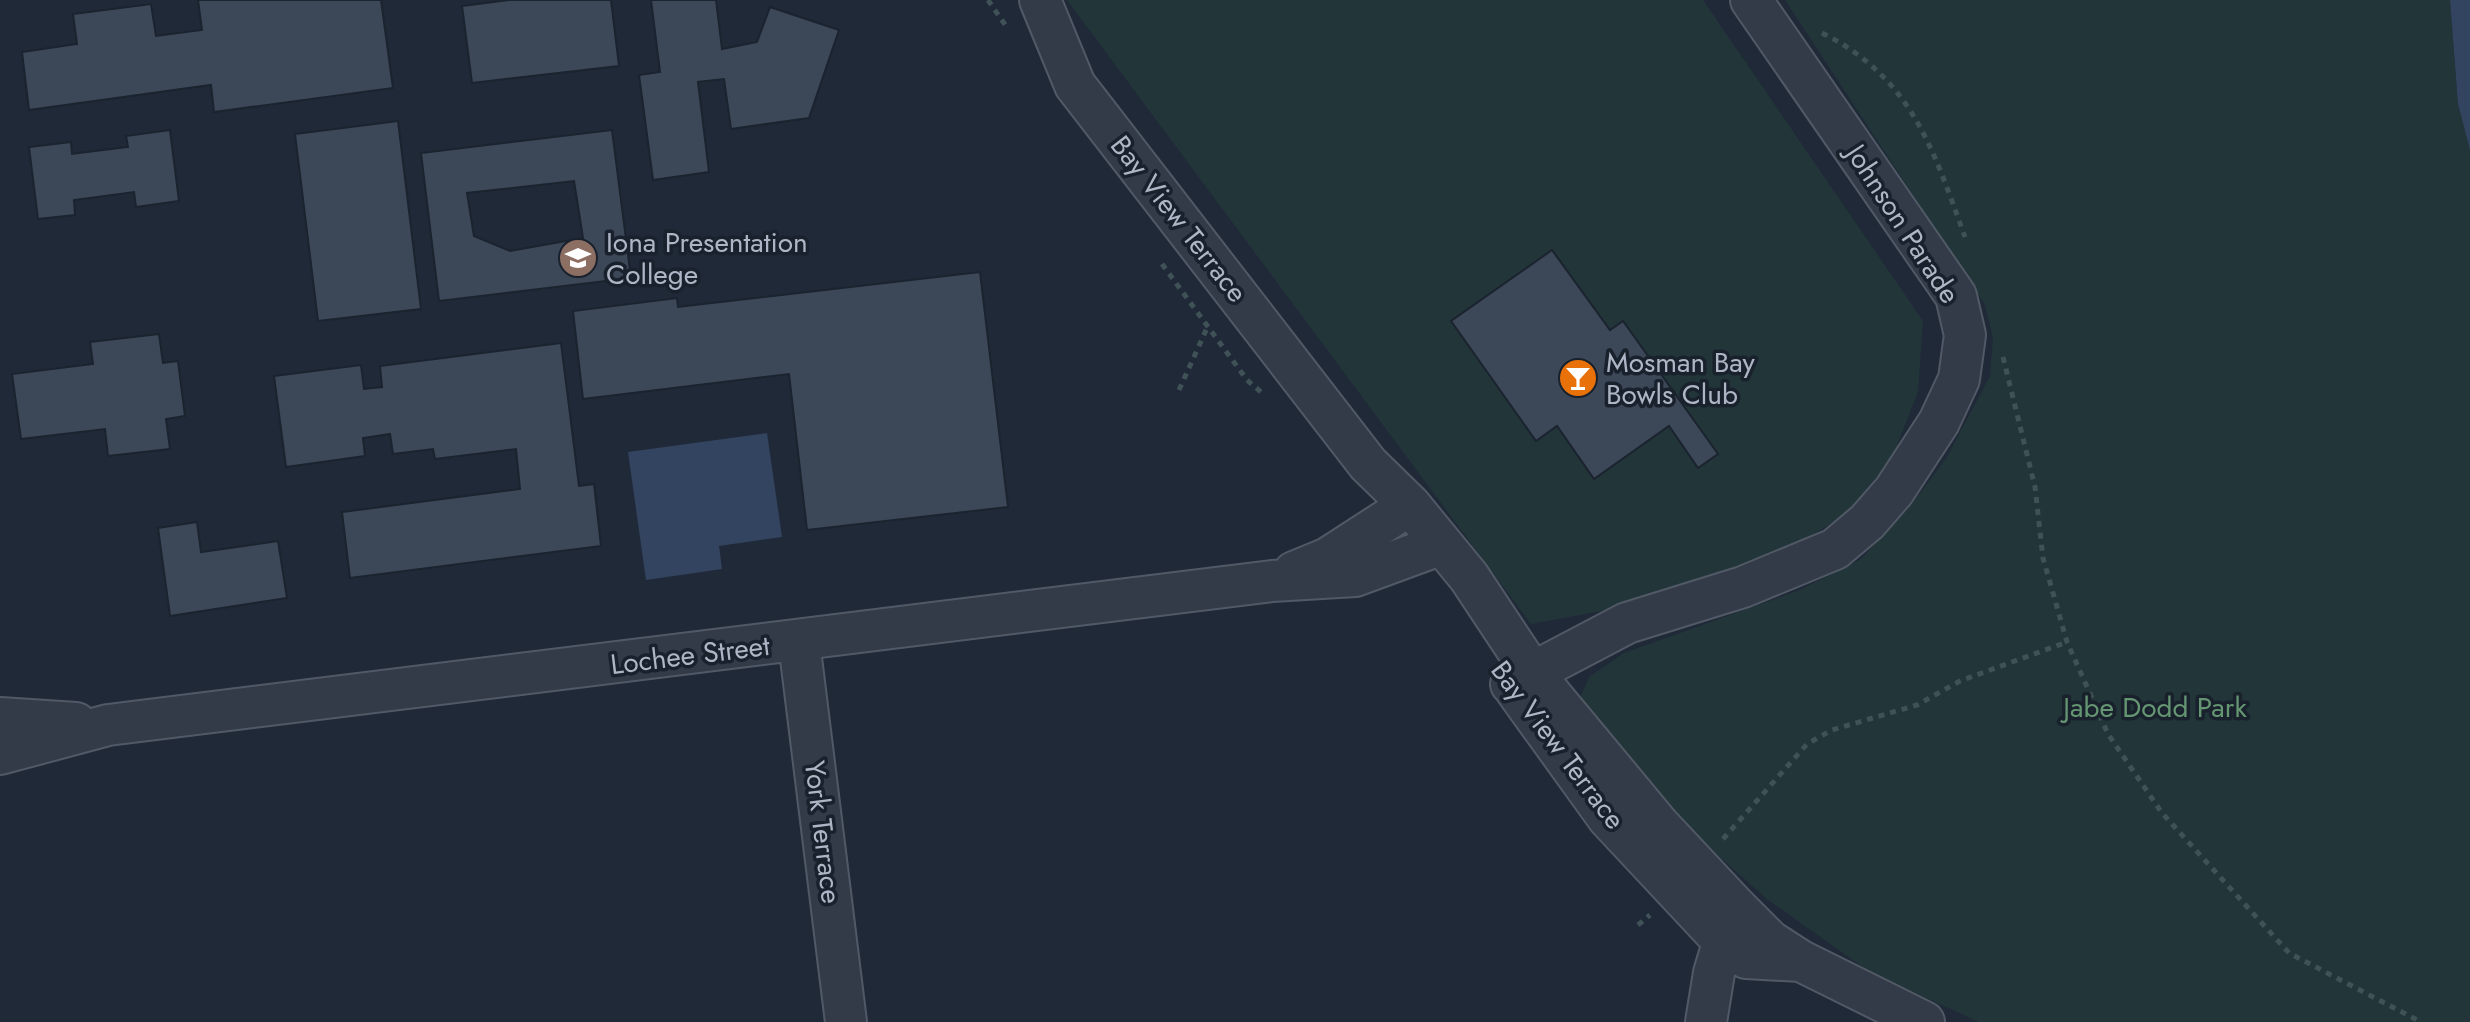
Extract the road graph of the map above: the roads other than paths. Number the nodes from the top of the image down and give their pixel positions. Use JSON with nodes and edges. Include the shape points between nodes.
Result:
{"nodes":[{"id":1,"x":1040,"y":0,"type":"edge"},
{"id":2,"x":1751,"y":0,"type":"edge"},
{"id":3,"x":1400,"y":511,"type":"junction"},
{"id":4,"x":1429,"y":548,"type":"junction"},
{"id":5,"x":1272,"y":581,"type":"junction"},
{"id":6,"x":799,"y":642,"type":"junction"},
{"id":7,"x":1533,"y":693,"type":"junction"},
{"id":8,"x":0,"y":718,"type":"edge"},
{"id":9,"x":108,"y":725,"type":"junction"},
{"id":10,"x":0,"y":754,"type":"edge"},
{"id":11,"x":1741,"y":934,"type":"junction"},
{"id":12,"x":846,"y":1022,"type":"edge"},
{"id":13,"x":1709,"y":1022,"type":"edge"},
{"id":14,"x":1924,"y":1022,"type":"edge"}],
"edges":[{"from":1,"to":3,"type":"street","name":"Bay View Terrace","via":[[1075,85]]},
{"from":2,"to":7,"type":"street","name":"Johnson Parade","via":[[1956,296],[1965,335],[1959,379],[1939,422],[1894,491],[1835,549],[1743,587],[1627,623]]},
{"from":3,"to":4,"type":"street","name":"Bay View Terrace"},
{"from":3,"to":5,"type":"street","name":"Lochee Street","via":[[1328,558]]},
{"from":4,"to":5,"type":"street","name":"Lochee Street","via":[[1355,576]]},
{"from":4,"to":7,"type":"street","name":"Bay View Terrace","via":[[1469,577]]},
{"from":5,"to":6,"type":"street","name":"Lochee Street"},
{"from":6,"to":9,"type":"street","name":"Lochee Street"},
{"from":6,"to":12,"type":"street","name":"York Terrace"},
{"from":7,"to":11,"type":"street","name":"Bay View Terrace","via":[[1659,825],[1687,878]]},
{"from":8,"to":9,"type":"street","name":"Lochee Street"},
{"from":9,"to":10,"type":"street","name":"Lochee Street"},
{"from":11,"to":13,"type":"street"},
{"from":11,"to":14,"type":"street","name":"Bay View Terrace"}]}
